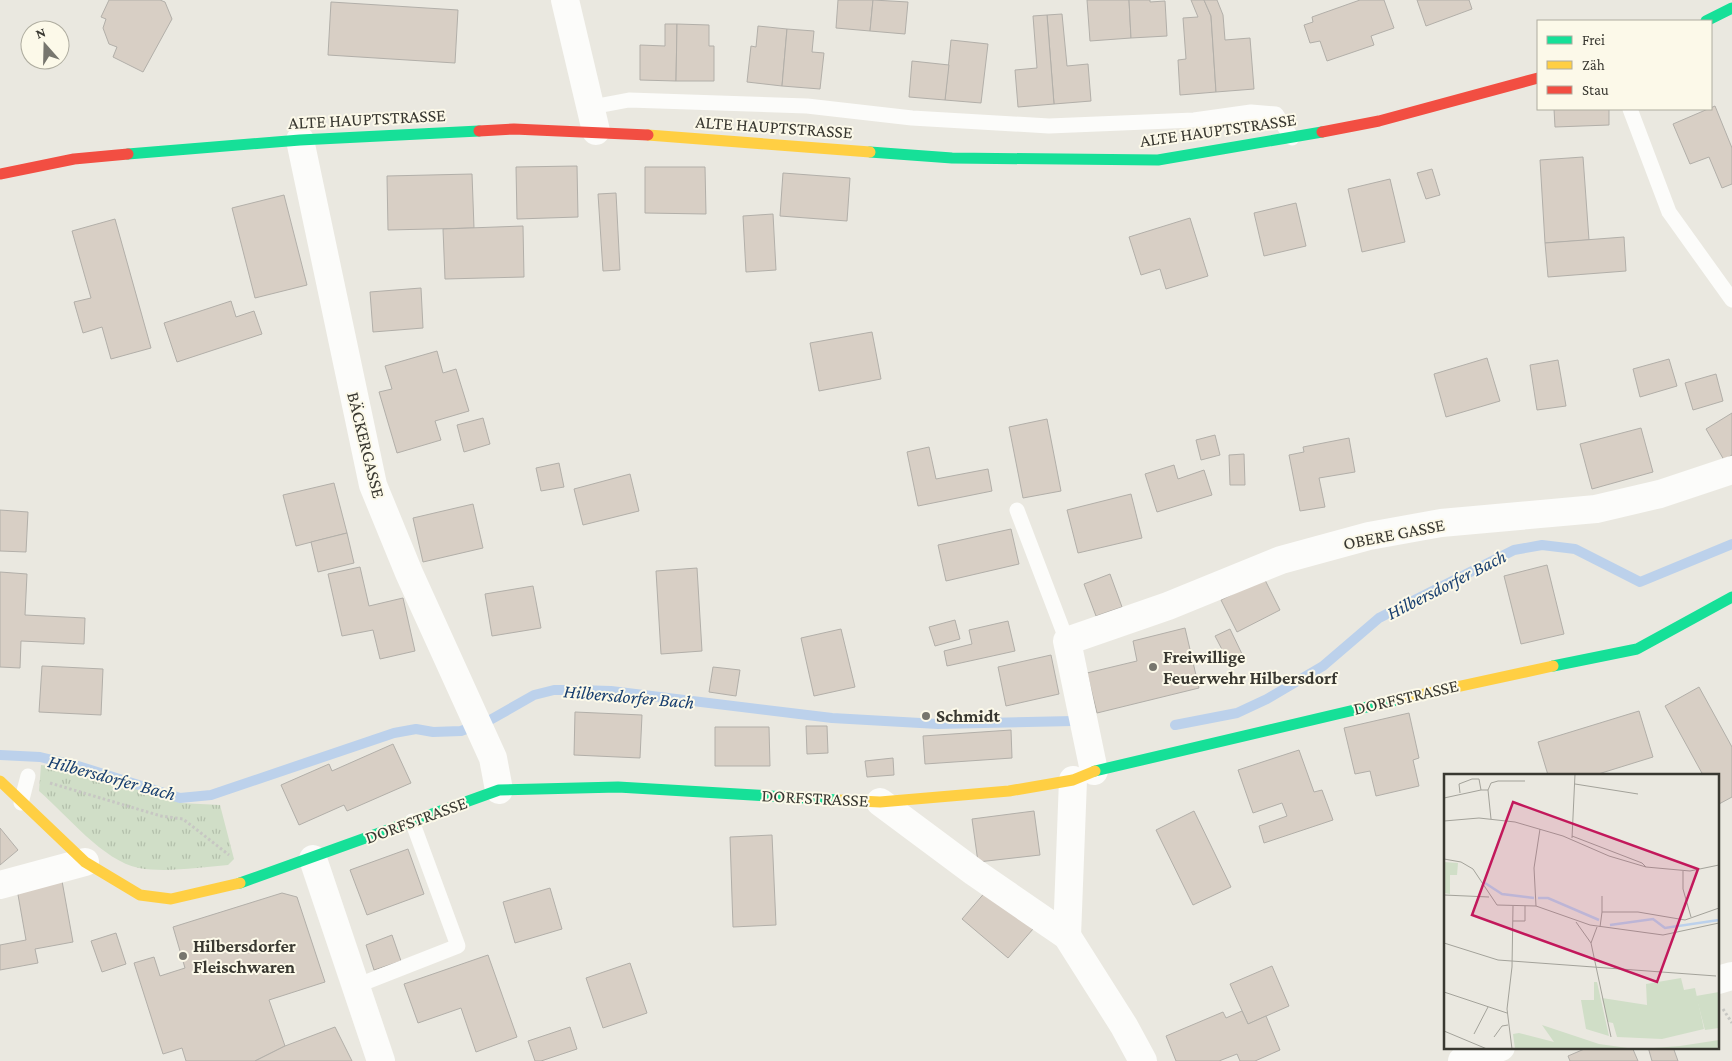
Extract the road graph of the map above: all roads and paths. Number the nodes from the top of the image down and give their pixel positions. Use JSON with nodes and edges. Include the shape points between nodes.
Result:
{"nodes":[{"id":1,"x":565,"y":0,"type":"edge"},
{"id":2,"x":1732,"y":8,"type":"edge"},
{"id":3,"x":1708,"y":20,"type":"edge"},
{"id":4,"x":1537,"y":78,"type":"edge"},
{"id":5,"x":1630,"y":110,"type":"edge"},
{"id":6,"x":594,"y":119,"type":"junction"},
{"id":7,"x":1292,"y":138,"type":"junction"},
{"id":8,"x":300,"y":140,"type":"junction"},
{"id":9,"x":0,"y":174,"type":"edge"},
{"id":10,"x":1732,"y":300,"type":"edge"},
{"id":11,"x":1732,"y":470,"type":"edge"},
{"id":12,"x":1017,"y":510,"type":"dead end"},
{"id":13,"x":1732,"y":597,"type":"edge"},
{"id":14,"x":1067,"y":641,"type":"junction"},
{"id":15,"x":28,"y":776,"type":"joint"},
{"id":16,"x":1084,"y":776,"type":"junction"},
{"id":17,"x":0,"y":781,"type":"edge"},
{"id":18,"x":499,"y":790,"type":"junction"},
{"id":19,"x":880,"y":802,"type":"junction"},
{"id":20,"x":21,"y":803,"type":"junction"},
{"id":21,"x":412,"y":821,"type":"junction"},
{"id":22,"x":313,"y":859,"type":"junction"},
{"id":23,"x":85,"y":862,"type":"junction"},
{"id":24,"x":245,"y":882,"type":"junction"},
{"id":25,"x":0,"y":885,"type":"edge"},
{"id":26,"x":1067,"y":936,"type":"junction"},
{"id":27,"x":356,"y":986,"type":"junction"},
{"id":28,"x":1498,"y":1048,"type":"edge"},
{"id":29,"x":382,"y":1061,"type":"edge"},
{"id":30,"x":1143,"y":1061,"type":"edge"},
{"id":31,"x":1462,"y":1061,"type":"edge"}],
"edges":[{"from":1,"to":6,"type":"street"},
{"from":2,"to":3,"type":"street"},
{"from":4,"to":7,"type":"street","name":"ALTE HAUPTSTRASSE","via":[[1379,120]]},
{"from":5,"to":10,"type":"lane","via":[[1669,212]]},
{"from":6,"to":7,"type":"street","name":"ALTE HAUPTSTRASSE","via":[[962,158],[1158,160]]},
{"from":6,"to":7,"type":"lane","via":[[629,100],[807,106],[912,118],[1049,126],[1194,120],[1251,112],[1276,114]]},
{"from":6,"to":8,"type":"street","name":"ALTE HAUPTSTRASSE","via":[[514,129]]},
{"from":8,"to":9,"type":"street","name":"ALTE HAUPTSTRASSE","via":[[74,159]]},
{"from":8,"to":18,"type":"street","name":"BÄCKERGASSE","via":[[373,485],[408,573],[493,758]]},
{"from":11,"to":14,"type":"street","name":"OBERE GASSE","via":[[1660,494],[1596,509],[1441,523],[1369,536],[1281,560],[1168,606]]},
{"from":12,"to":14,"type":"lane"},
{"from":13,"to":16,"type":"street","name":"DORFSTRASSE","via":[[1637,649],[1484,679]]},
{"from":14,"to":16,"type":"street"},
{"from":15,"to":20,"type":"lane"},
{"from":15,"to":24,"type":"path","via":[[161,816],[184,819],[234,860]]},
{"from":16,"to":19,"type":"street","name":"DORFSTRASSE","via":[[1009,790]]},
{"from":16,"to":26,"type":"street"},
{"from":17,"to":20,"type":"street","name":"DORFSTRASSE"},
{"from":18,"to":19,"type":"street","name":"DORFSTRASSE","via":[[618,787]]},
{"from":18,"to":21,"type":"street","name":"DORFSTRASSE"},
{"from":19,"to":26,"type":"street","name":"DORFSTRASSE"},
{"from":20,"to":23,"type":"street","name":"DORFSTRASSE"},
{"from":21,"to":22,"type":"street","name":"DORFSTRASSE"},
{"from":21,"to":27,"type":"lane","via":[[458,946]]},
{"from":22,"to":24,"type":"street","name":"DORFSTRASSE"},
{"from":22,"to":27,"type":"street"},
{"from":23,"to":24,"type":"street","name":"DORFSTRASSE","via":[[140,894],[171,899]]},
{"from":23,"to":25,"type":"street"},
{"from":26,"to":30,"type":"street","name":"DORFSTRASSE"},
{"from":27,"to":29,"type":"street"},
{"from":28,"to":31,"type":"street"}]}
